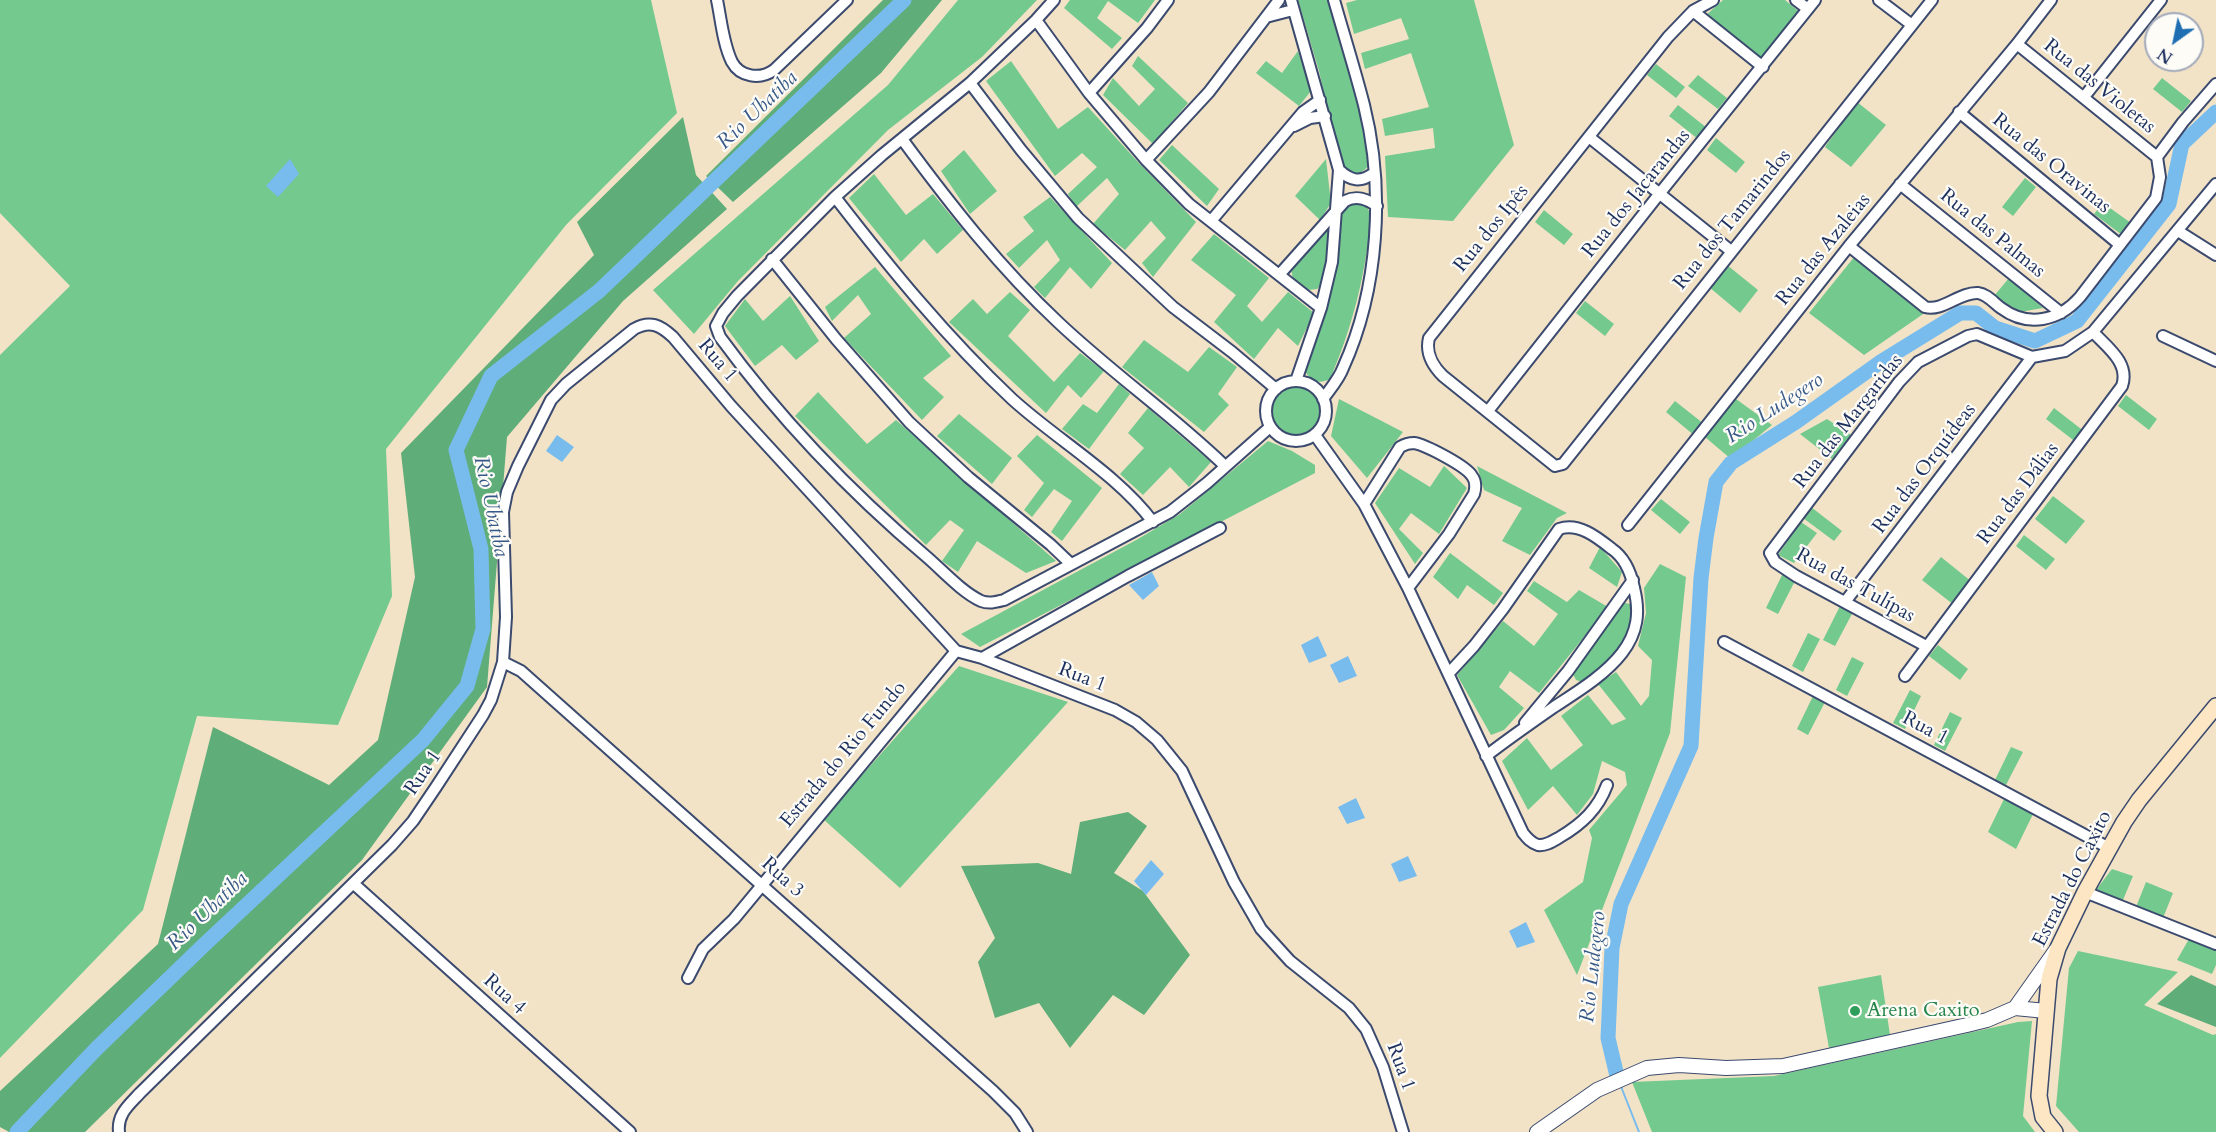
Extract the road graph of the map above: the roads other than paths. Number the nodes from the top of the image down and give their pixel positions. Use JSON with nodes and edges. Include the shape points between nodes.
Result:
{"nodes":[{"id":1,"x":717,"y":0,"type":"edge"},
{"id":2,"x":847,"y":0,"type":"edge"},
{"id":3,"x":1054,"y":0,"type":"edge"},
{"id":4,"x":1168,"y":0,"type":"edge"},
{"id":5,"x":1278,"y":0,"type":"edge"},
{"id":6,"x":1334,"y":0,"type":"edge"},
{"id":7,"x":1713,"y":0,"type":"edge"},
{"id":8,"x":1797,"y":0,"type":"edge"},
{"id":9,"x":1879,"y":0,"type":"edge"},
{"id":10,"x":1932,"y":0,"type":"edge"},
{"id":11,"x":2051,"y":0,"type":"edge"},
{"id":12,"x":2161,"y":0,"type":"edge"},
{"id":13,"x":1292,"y":5,"type":"edge"},
{"id":14,"x":1812,"y":5,"type":"edge"},
{"id":15,"x":1693,"y":11,"type":"junction"},
{"id":16,"x":1265,"y":17,"type":"junction"},
{"id":17,"x":1036,"y":20,"type":"junction"},
{"id":18,"x":1912,"y":25,"type":"junction"},
{"id":19,"x":2017,"y":44,"type":"junction"},
{"id":20,"x":1763,"y":67,"type":"junction"},
{"id":21,"x":970,"y":83,"type":"junction"},
{"id":22,"x":2216,"y":84,"type":"edge"},
{"id":23,"x":1089,"y":93,"type":"junction"},
{"id":24,"x":2084,"y":97,"type":"junction"},
{"id":25,"x":1320,"y":99,"type":"junction"},
{"id":26,"x":1959,"y":112,"type":"junction"},
{"id":27,"x":1324,"y":116,"type":"junction"},
{"id":28,"x":1291,"y":128,"type":"junction"},
{"id":29,"x":1589,"y":137,"type":"junction"},
{"id":30,"x":902,"y":139,"type":"junction"},
{"id":31,"x":2157,"y":157,"type":"junction"},
{"id":32,"x":1146,"y":160,"type":"junction"},
{"id":33,"x":1339,"y":170,"type":"junction"},
{"id":34,"x":1374,"y":174,"type":"junction"},
{"id":35,"x":1900,"y":184,"type":"junction"},
{"id":36,"x":2216,"y":184,"type":"edge"},
{"id":37,"x":1660,"y":193,"type":"junction"},
{"id":38,"x":835,"y":197,"type":"junction"},
{"id":39,"x":1377,"y":206,"type":"junction"},
{"id":40,"x":1337,"y":210,"type":"junction"},
{"id":41,"x":1211,"y":221,"type":"junction"},
{"id":42,"x":2178,"y":231,"type":"junction"},
{"id":43,"x":2120,"y":245,"type":"junction"},
{"id":44,"x":1849,"y":246,"type":"junction"},
{"id":45,"x":1731,"y":251,"type":"junction"},
{"id":46,"x":2216,"y":255,"type":"edge"},
{"id":47,"x":772,"y":259,"type":"junction"},
{"id":48,"x":1279,"y":275,"type":"junction"},
{"id":49,"x":1321,"y":308,"type":"junction"},
{"id":50,"x":2061,"y":313,"type":"junction"},
{"id":51,"x":2093,"y":332,"type":"junction"},
{"id":52,"x":2163,"y":336,"type":"dead end"},
{"id":53,"x":2032,"y":357,"type":"junction"},
{"id":54,"x":2216,"y":361,"type":"edge"},
{"id":55,"x":1296,"y":381,"type":"junction"},
{"id":56,"x":1276,"y":389,"type":"junction"},
{"id":57,"x":1323,"y":399,"type":"junction"},
{"id":58,"x":1488,"y":411,"type":"junction"},
{"id":59,"x":1270,"y":427,"type":"junction"},
{"id":60,"x":1315,"y":435,"type":"junction"},
{"id":61,"x":1563,"y":464,"type":"joint"},
{"id":62,"x":1225,"y":466,"type":"junction"},
{"id":63,"x":1364,"y":504,"type":"junction"},
{"id":64,"x":1153,"y":522,"type":"junction"},
{"id":65,"x":1629,"y":525,"type":"dead end"},
{"id":66,"x":1220,"y":528,"type":"dead end"},
{"id":67,"x":1770,"y":553,"type":"joint"},
{"id":68,"x":1071,"y":564,"type":"junction"},
{"id":69,"x":1633,"y":580,"type":"junction"},
{"id":70,"x":1408,"y":588,"type":"junction"},
{"id":71,"x":1620,"y":599,"type":"junction"},
{"id":72,"x":1845,"y":602,"type":"junction"},
{"id":73,"x":1639,"y":607,"type":"junction"},
{"id":74,"x":1724,"y":642,"type":"dead end"},
{"id":75,"x":1926,"y":646,"type":"junction"},
{"id":76,"x":956,"y":651,"type":"junction"},
{"id":77,"x":982,"y":658,"type":"junction"},
{"id":78,"x":503,"y":662,"type":"junction"},
{"id":79,"x":1568,"y":671,"type":"junction"},
{"id":80,"x":1449,"y":672,"type":"junction"},
{"id":81,"x":1905,"y":676,"type":"dead end"},
{"id":82,"x":1582,"y":688,"type":"junction"},
{"id":83,"x":2216,"y":705,"type":"edge"},
{"id":84,"x":1517,"y":732,"type":"junction"},
{"id":85,"x":1486,"y":756,"type":"junction"},
{"id":86,"x":1607,"y":785,"type":"dead end"},
{"id":87,"x":2109,"y":848,"type":"junction"},
{"id":88,"x":354,"y":884,"type":"junction"},
{"id":89,"x":762,"y":884,"type":"junction"},
{"id":90,"x":2085,"y":892,"type":"junction"},
{"id":91,"x":2216,"y":944,"type":"edge"},
{"id":92,"x":2058,"y":948,"type":"junction"},
{"id":93,"x":688,"y":978,"type":"dead end"},
{"id":94,"x":2015,"y":1008,"type":"junction"},
{"id":95,"x":2046,"y":1011,"type":"junction"},
{"id":96,"x":119,"y":1132,"type":"edge"},
{"id":97,"x":630,"y":1132,"type":"edge"},
{"id":98,"x":1027,"y":1132,"type":"edge"},
{"id":99,"x":1403,"y":1132,"type":"edge"},
{"id":100,"x":1537,"y":1132,"type":"edge"},
{"id":101,"x":2055,"y":1132,"type":"edge"}],
"edges":[{"from":1,"to":2,"type":"street","via":[[731,60],[740,71],[754,77],[774,70]]},
{"from":3,"to":17,"type":"street"},
{"from":4,"to":23,"type":"street"},
{"from":5,"to":16,"type":"street"},
{"from":6,"to":34,"type":"street","via":[[1365,106]]},
{"from":7,"to":15,"type":"street","name":"Rua dos Ipês"},
{"from":8,"to":14,"type":"street"},
{"from":9,"to":18,"type":"street"},
{"from":10,"to":18,"type":"street","name":"Rua dos Tamarindos"},
{"from":11,"to":19,"type":"street","name":"Rua das Azaleias"},
{"from":12,"to":24,"type":"street"},
{"from":13,"to":16,"type":"street"},
{"from":13,"to":25,"type":"street"},
{"from":14,"to":20,"type":"street","name":"Rua dos Jacarandas"},
{"from":15,"to":20,"type":"street"},
{"from":15,"to":29,"type":"street","name":"Rua dos Ipês"},
{"from":16,"to":32,"type":"street","via":[[1209,92]]},
{"from":17,"to":21,"type":"street"},
{"from":17,"to":23,"type":"street"},
{"from":18,"to":45,"type":"street","name":"Rua dos Tamarindos"},
{"from":19,"to":24,"type":"street","name":"Rua das Violetas"},
{"from":19,"to":26,"type":"street","name":"Rua das Azaleias"},
{"from":20,"to":37,"type":"street","name":"Rua dos Jacarandas"},
{"from":21,"to":30,"type":"street"},
{"from":21,"to":56,"type":"street","via":[[1078,218],[1173,307]]},
{"from":22,"to":31,"type":"street"},
{"from":23,"to":32,"type":"street"},
{"from":24,"to":31,"type":"street","name":"Rua das Violetas"},
{"from":25,"to":27,"type":"street"},
{"from":25,"to":28,"type":"street"},
{"from":26,"to":35,"type":"street","name":"Rua das Azaleias"},
{"from":26,"to":43,"type":"street","name":"Rua das Oravinas"},
{"from":27,"to":28,"type":"street"},
{"from":27,"to":33,"type":"street"},
{"from":28,"to":41,"type":"street"},
{"from":29,"to":37,"type":"street"},
{"from":29,"to":58,"type":"street","name":"Rua dos Ipês","via":[[1428,338],[1428,353],[1437,370]]},
{"from":30,"to":38,"type":"street"},
{"from":30,"to":62,"type":"street","via":[[1024,290]]},
{"from":31,"to":43,"type":"street","via":[[2160,177],[2156,198]]},
{"from":32,"to":41,"type":"street"},
{"from":33,"to":34,"type":"street","via":[[1355,181]]},
{"from":33,"to":40,"type":"street"},
{"from":34,"to":39,"type":"street"},
{"from":35,"to":44,"type":"street","name":"Rua das Azaleias"},
{"from":35,"to":50,"type":"street","name":"Rua das Palmas"},
{"from":36,"to":42,"type":"street"},
{"from":37,"to":45,"type":"street"},
{"from":37,"to":58,"type":"street","name":"Rua dos Jacarandas"},
{"from":38,"to":47,"type":"street"},
{"from":38,"to":64,"type":"street","via":[[962,350],[1013,400],[1130,495]]},
{"from":39,"to":40,"type":"street","via":[[1368,200],[1351,198]]},
{"from":39,"to":57,"type":"street","via":[[1371,274],[1359,324],[1343,370]]},
{"from":40,"to":48,"type":"street"},
{"from":40,"to":49,"type":"street","via":[[1332,262]]},
{"from":41,"to":48,"type":"street"},
{"from":42,"to":46,"type":"street"},
{"from":42,"to":51,"type":"street"},
{"from":43,"to":50,"type":"street","via":[[2080,297]]},
{"from":44,"to":50,"type":"street","via":[[1924,307],[1933,309],[1976,293],[2024,320],[2044,320]]},
{"from":44,"to":65,"type":"street","name":"Rua das Azaleias"},
{"from":45,"to":61,"type":"street","name":"Rua dos Tamarindos"},
{"from":47,"to":68,"type":"street","via":[[909,423]]},
{"from":47,"to":68,"type":"street","via":[[723,313],[717,331],[765,395],[842,481],[894,530],[982,601],[1004,600]]},
{"from":48,"to":49,"type":"street"},
{"from":49,"to":55,"type":"street"},
{"from":51,"to":53,"type":"street","via":[[2065,351]]},
{"from":51,"to":75,"type":"street","name":"Rua das Dálias","via":[[2122,366],[2122,386]]},
{"from":52,"to":54,"type":"street"},
{"from":53,"to":67,"type":"street","name":"Rua das Margaridas","via":[[1977,334],[1918,362]]},
{"from":53,"to":72,"type":"street","name":"Rua das Orquídeas"},
{"from":55,"to":56,"type":"street"},
{"from":55,"to":57,"type":"street","via":[[1312,386]]},
{"from":56,"to":59,"type":"street","via":[[1266,407]]},
{"from":57,"to":60,"type":"street","via":[[1325,418]]},
{"from":58,"to":61,"type":"street","name":"Rua dos Ipês","via":[[1552,464]]},
{"from":59,"to":60,"type":"street","via":[[1286,440],[1306,440]]},
{"from":59,"to":62,"type":"street"},
{"from":60,"to":63,"type":"street"},
{"from":62,"to":64,"type":"street"},
{"from":63,"to":70,"type":"street"},
{"from":63,"to":70,"type":"street","via":[[1400,447],[1407,444],[1419,445],[1461,466],[1473,477],[1474,494]]},
{"from":64,"to":68,"type":"street"},
{"from":66,"to":77,"type":"street"},
{"from":67,"to":72,"type":"street","name":"Rua das Tulípas","via":[[1781,567]]},
{"from":69,"to":71,"type":"street"},
{"from":69,"to":73,"type":"street"},
{"from":69,"to":80,"type":"street","via":[[1622,559],[1605,543],[1580,528],[1565,526],[1474,646]]},
{"from":70,"to":80,"type":"street"},
{"from":71,"to":73,"type":"street","via":[[1630,598]]},
{"from":71,"to":79,"type":"street"},
{"from":72,"to":75,"type":"street","name":"Rua das Tulípas"},
{"from":73,"to":82,"type":"street","via":[[1634,632],[1623,652]]},
{"from":74,"to":87,"type":"street","name":"Rua 1"},
{"from":75,"to":81,"type":"street","name":"Rua das Dálias"},
{"from":76,"to":77,"type":"street","name":"Rua 1"},
{"from":76,"to":78,"type":"street","name":"Rua 1","via":[[673,337],[650,323],[634,329],[557,394],[518,466],[503,512]]},
{"from":76,"to":89,"type":"street","name":"Estrada do Rio Fundo"},
{"from":77,"to":99,"type":"street","name":"Rua 1","via":[[1115,710],[1157,740],[1182,771],[1234,882],[1261,929],[1290,961],[1349,1008],[1366,1029],[1383,1067]]},
{"from":78,"to":88,"type":"street","name":"Rua 1","via":[[483,715],[436,787],[392,845]]},
{"from":78,"to":89,"type":"street","name":"Rua 3","via":[[520,670]]},
{"from":79,"to":82,"type":"street","via":[[1570,681]]},
{"from":79,"to":84,"type":"street"},
{"from":80,"to":85,"type":"street"},
{"from":82,"to":84,"type":"street"},
{"from":83,"to":87,"type":"main road","name":"Estrada do Caxito","via":[[2139,800]]},
{"from":84,"to":85,"type":"street"},
{"from":85,"to":86,"type":"street","via":[[1523,833],[1534,844],[1548,844],[1575,828],[1601,800]]},
{"from":87,"to":90,"type":"main road","name":"Estrada do Caxito"},
{"from":88,"to":96,"type":"street","name":"Rua 1","via":[[140,1092],[122,1113]]},
{"from":88,"to":97,"type":"street","name":"Rua 4"},
{"from":89,"to":93,"type":"street","name":"Estrada do Rio Fundo","via":[[703,949]]},
{"from":89,"to":98,"type":"street","name":"Rua 3","via":[[993,1091]]},
{"from":90,"to":91,"type":"street"},
{"from":90,"to":92,"type":"main road","name":"Estrada do Caxito"},
{"from":92,"to":94,"type":"street"},
{"from":92,"to":95,"type":"main road","name":"Estrada do Caxito"},
{"from":94,"to":95,"type":"street"},
{"from":94,"to":100,"type":"street","via":[[1987,1020],[1783,1066],[1647,1068],[1583,1098]]},
{"from":95,"to":101,"type":"main road","name":"Estrada do Caxito","via":[[2040,1107]]}]}
